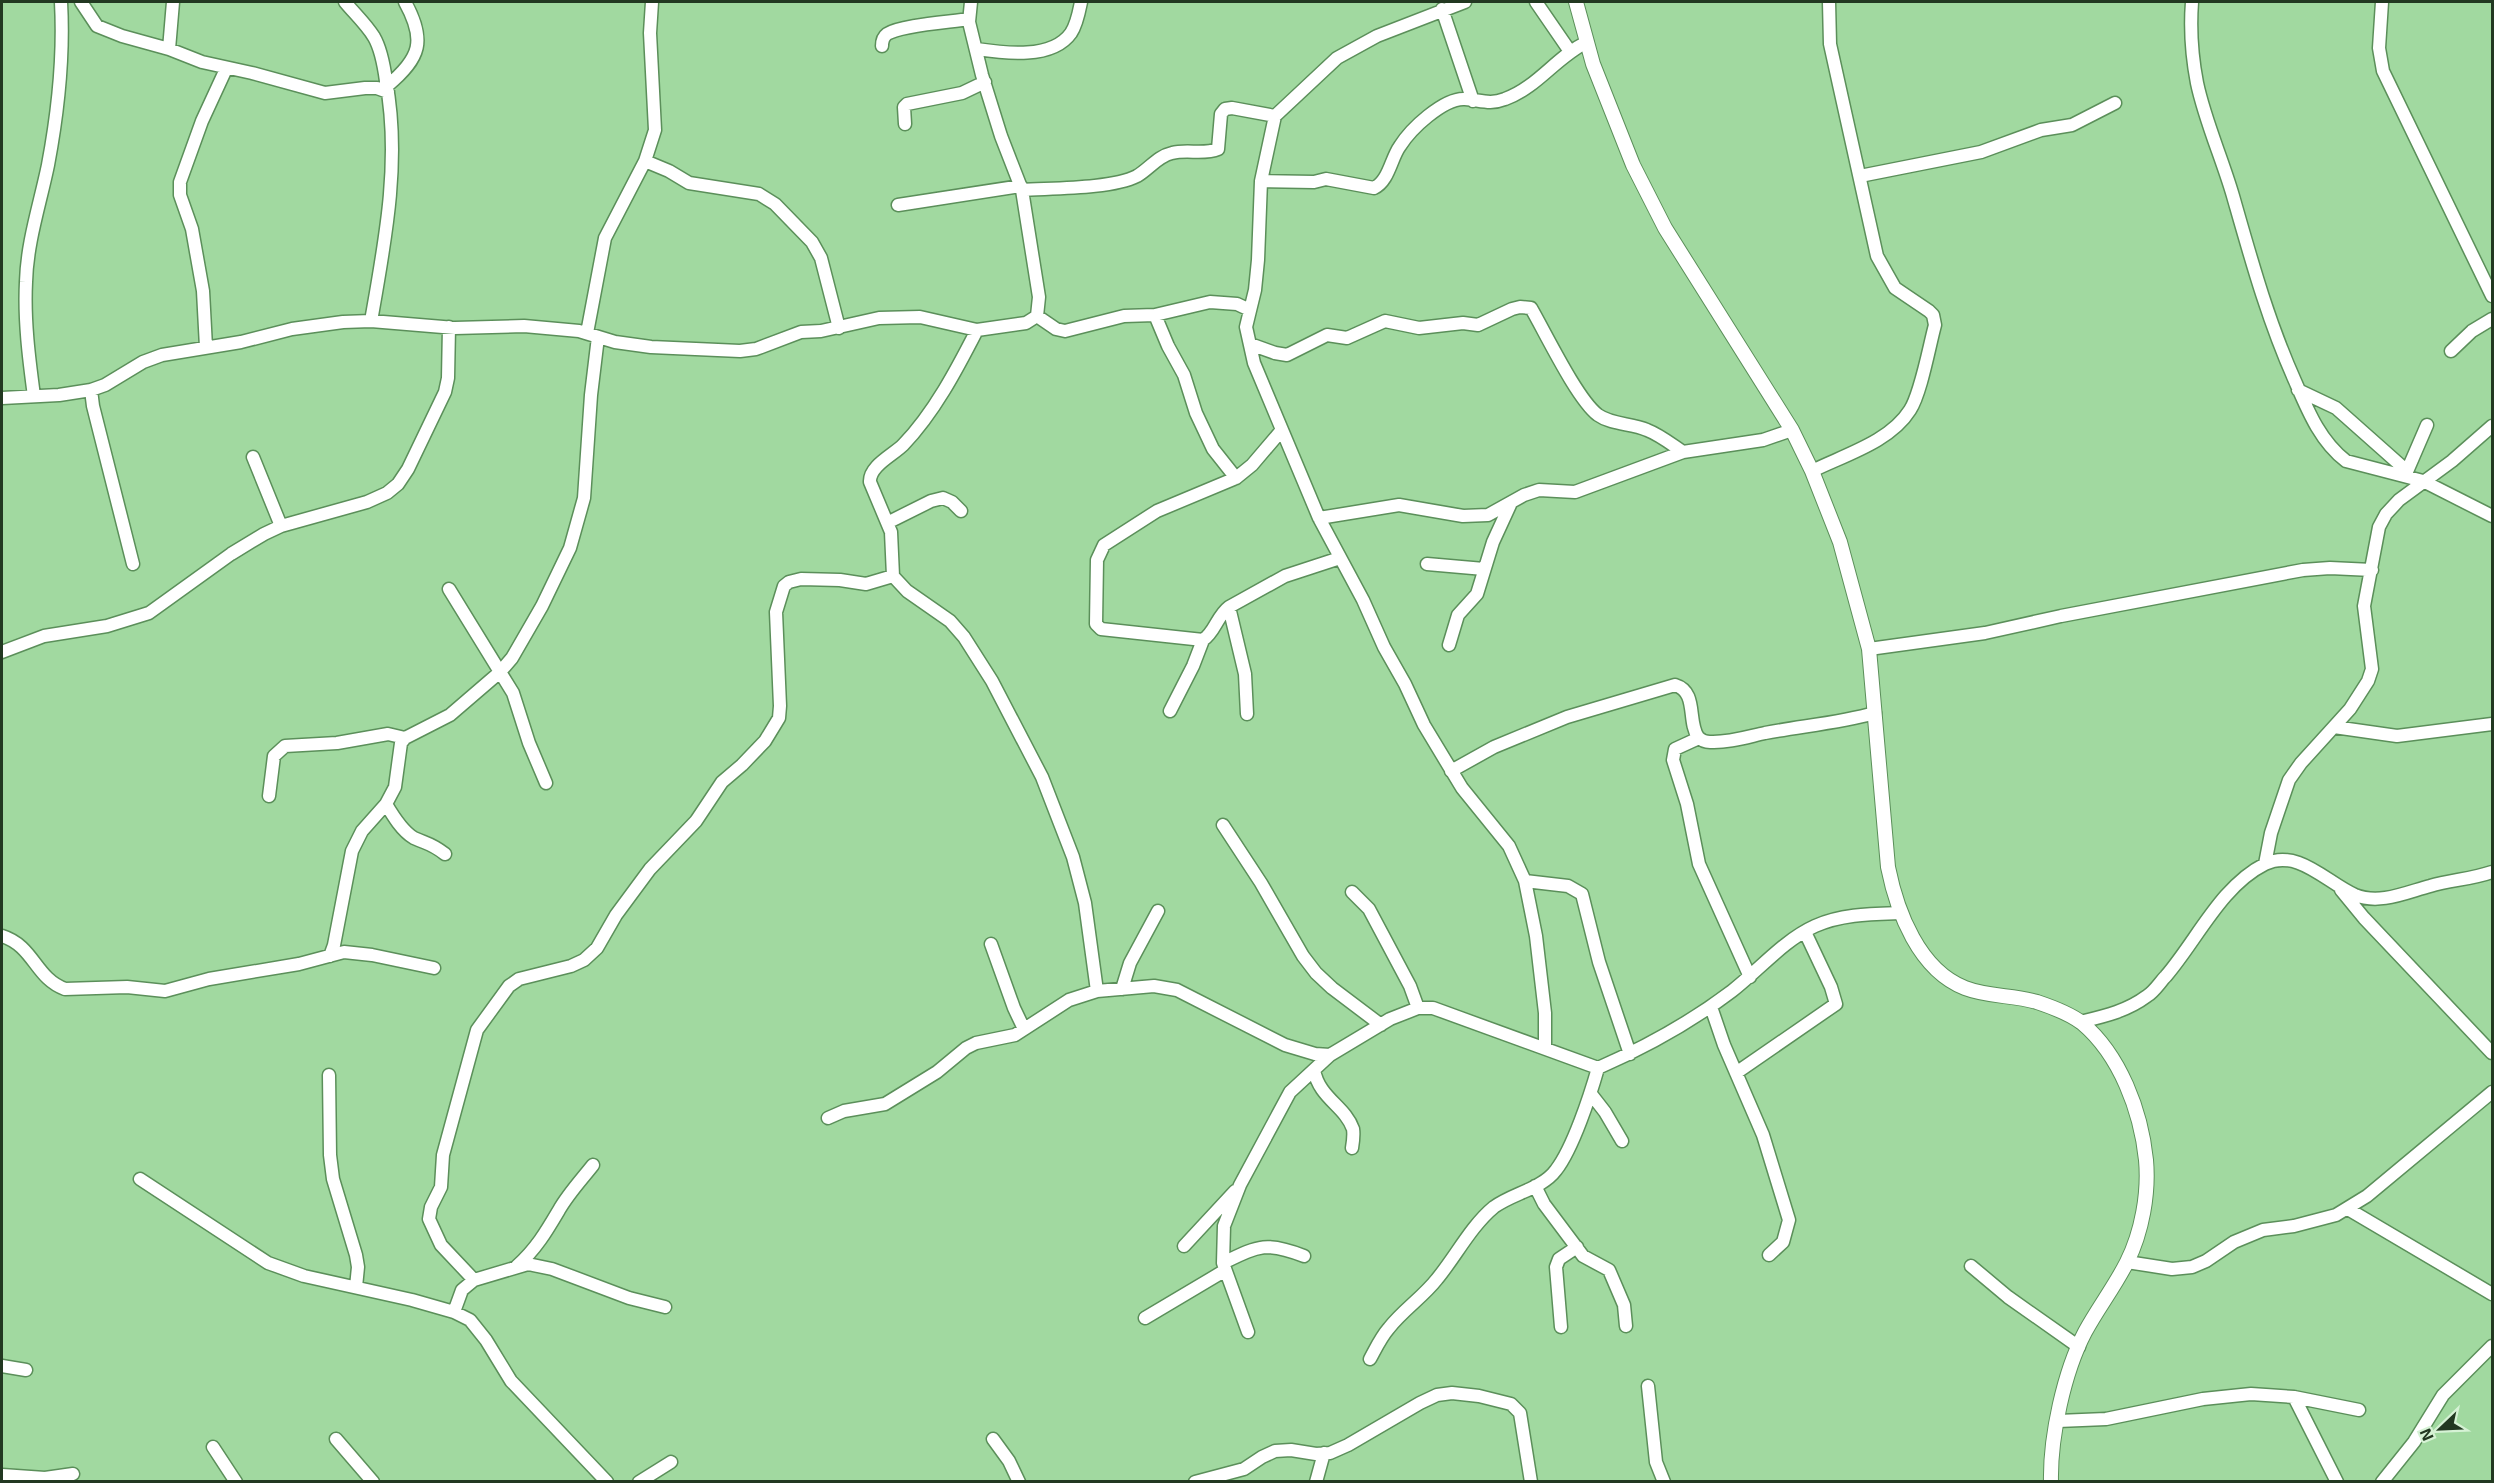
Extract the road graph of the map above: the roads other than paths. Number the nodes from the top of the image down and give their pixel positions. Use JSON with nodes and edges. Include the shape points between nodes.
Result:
{"nodes":[{"id":1,"x":61,"y":2,"type":"edge"},
{"id":2,"x":81,"y":2,"type":"edge"},
{"id":3,"x":173,"y":2,"type":"edge"},
{"id":4,"x":345,"y":2,"type":"edge"},
{"id":5,"x":405,"y":2,"type":"edge"},
{"id":6,"x":652,"y":2,"type":"edge"},
{"id":7,"x":971,"y":2,"type":"edge"},
{"id":8,"x":1081,"y":2,"type":"edge"},
{"id":9,"x":1465,"y":2,"type":"edge"},
{"id":10,"x":1536,"y":2,"type":"edge"},
{"id":11,"x":1576,"y":2,"type":"edge"},
{"id":12,"x":1829,"y":2,"type":"edge"},
{"id":13,"x":2192,"y":2,"type":"edge"},
{"id":14,"x":2382,"y":2,"type":"edge"},
{"id":15,"x":1442,"y":9,"type":"junction"},
{"id":16,"x":969,"y":19,"type":"junction"},
{"id":17,"x":1587,"y":42,"type":"junction"},
{"id":18,"x":882,"y":46,"type":"dead end"},
{"id":19,"x":169,"y":49,"type":"junction"},
{"id":20,"x":976,"y":49,"type":"junction"},
{"id":21,"x":1569,"y":50,"type":"junction"},
{"id":22,"x":226,"y":69,"type":"junction"},
{"id":23,"x":985,"y":82,"type":"junction"},
{"id":24,"x":388,"y":89,"type":"junction"},
{"id":25,"x":1473,"y":101,"type":"junction"},
{"id":26,"x":2115,"y":103,"type":"dead end"},
{"id":27,"x":1275,"y":116,"type":"junction"},
{"id":28,"x":905,"y":124,"type":"dead end"},
{"id":29,"x":645,"y":161,"type":"junction"},
{"id":30,"x":1860,"y":176,"type":"junction"},
{"id":31,"x":1261,"y":181,"type":"junction"},
{"id":32,"x":1021,"y":188,"type":"junction"},
{"id":33,"x":898,"y":205,"type":"dead end"},
{"id":34,"x":2493,"y":296,"type":"edge"},
{"id":35,"x":1250,"y":310,"type":"junction"},
{"id":36,"x":1155,"y":315,"type":"junction"},
{"id":37,"x":1037,"y":316,"type":"junction"},
{"id":38,"x":2493,"y":319,"type":"edge"},
{"id":39,"x":371,"y":321,"type":"junction"},
{"id":40,"x":448,"y":327,"type":"junction"},
{"id":41,"x":839,"y":328,"type":"junction"},
{"id":42,"x":977,"y":330,"type":"junction"},
{"id":43,"x":593,"y":335,"type":"junction"},
{"id":44,"x":1250,"y":344,"type":"junction"},
{"id":45,"x":206,"y":347,"type":"junction"},
{"id":46,"x":2451,"y":351,"type":"dead end"},
{"id":47,"x":91,"y":390,"type":"junction"},
{"id":48,"x":2298,"y":390,"type":"junction"},
{"id":49,"x":34,"y":396,"type":"junction"},
{"id":50,"x":2,"y":398,"type":"edge"},
{"id":51,"x":2427,"y":425,"type":"dead end"},
{"id":52,"x":2493,"y":426,"type":"edge"},
{"id":53,"x":1792,"y":430,"type":"junction"},
{"id":54,"x":1281,"y":431,"type":"junction"},
{"id":55,"x":1683,"y":452,"type":"junction"},
{"id":56,"x":253,"y":457,"type":"dead end"},
{"id":57,"x":1812,"y":471,"type":"junction"},
{"id":58,"x":2406,"y":473,"type":"junction"},
{"id":59,"x":1236,"y":478,"type":"junction"},
{"id":60,"x":2424,"y":481,"type":"junction"},
{"id":61,"x":1510,"y":504,"type":"junction"},
{"id":62,"x":961,"y":511,"type":"dead end"},
{"id":63,"x":2493,"y":516,"type":"edge"},
{"id":64,"x":1319,"y":518,"type":"junction"},
{"id":65,"x":889,"y":522,"type":"junction"},
{"id":66,"x":281,"y":526,"type":"junction"},
{"id":67,"x":1340,"y":558,"type":"junction"},
{"id":68,"x":133,"y":564,"type":"dead end"},
{"id":69,"x":1427,"y":564,"type":"dead end"},
{"id":70,"x":1484,"y":569,"type":"junction"},
{"id":71,"x":2372,"y":570,"type":"junction"},
{"id":72,"x":893,"y":576,"type":"junction"},
{"id":73,"x":449,"y":588,"type":"dead end"},
{"id":74,"x":1228,"y":607,"type":"junction"},
{"id":75,"x":1203,"y":640,"type":"junction"},
{"id":76,"x":1449,"y":645,"type":"dead end"},
{"id":77,"x":1869,"y":649,"type":"junction"},
{"id":78,"x":2,"y":652,"type":"edge"},
{"id":79,"x":500,"y":672,"type":"junction"},
{"id":80,"x":1170,"y":711,"type":"dead end"},
{"id":81,"x":1247,"y":714,"type":"dead end"},
{"id":82,"x":1875,"y":714,"type":"junction"},
{"id":83,"x":2493,"y":724,"type":"edge"},
{"id":84,"x":2334,"y":727,"type":"junction"},
{"id":85,"x":405,"y":738,"type":"junction"},
{"id":86,"x":1699,"y":738,"type":"junction"},
{"id":87,"x":1451,"y":771,"type":"junction"},
{"id":88,"x":546,"y":783,"type":"dead end"},
{"id":89,"x":269,"y":796,"type":"dead end"},
{"id":90,"x":386,"y":804,"type":"junction"},
{"id":91,"x":1223,"y":825,"type":"dead end"},
{"id":92,"x":444,"y":854,"type":"dead end"},
{"id":93,"x":2265,"y":864,"type":"junction"},
{"id":94,"x":2493,"y":872,"type":"edge"},
{"id":95,"x":1525,"y":881,"type":"junction"},
{"id":96,"x":2339,"y":887,"type":"junction"},
{"id":97,"x":1352,"y":892,"type":"dead end"},
{"id":98,"x":1158,"y":911,"type":"dead end"},
{"id":99,"x":1900,"y":913,"type":"junction"},
{"id":100,"x":1805,"y":932,"type":"junction"},
{"id":101,"x":2,"y":936,"type":"edge"},
{"id":102,"x":991,"y":944,"type":"dead end"},
{"id":103,"x":330,"y":956,"type":"junction"},
{"id":104,"x":434,"y":968,"type":"dead end"},
{"id":105,"x":1750,"y":977,"type":"junction"},
{"id":106,"x":1122,"y":989,"type":"junction"},
{"id":107,"x":1097,"y":992,"type":"junction"},
{"id":108,"x":1711,"y":1007,"type":"junction"},
{"id":109,"x":1418,"y":1008,"type":"junction"},
{"id":110,"x":2080,"y":1022,"type":"junction"},
{"id":111,"x":1380,"y":1025,"type":"junction"},
{"id":112,"x":1024,"y":1029,"type":"junction"},
{"id":113,"x":1545,"y":1047,"type":"junction"},
{"id":114,"x":2493,"y":1053,"type":"edge"},
{"id":115,"x":1630,"y":1054,"type":"junction"},
{"id":116,"x":1330,"y":1055,"type":"junction"},
{"id":117,"x":1598,"y":1068,"type":"junction"},
{"id":118,"x":1314,"y":1071,"type":"junction"},
{"id":119,"x":1736,"y":1073,"type":"junction"},
{"id":120,"x":329,"y":1075,"type":"dead end"},
{"id":121,"x":2493,"y":1092,"type":"edge"},
{"id":122,"x":1591,"y":1094,"type":"junction"},
{"id":123,"x":828,"y":1118,"type":"dead end"},
{"id":124,"x":1622,"y":1141,"type":"dead end"},
{"id":125,"x":1352,"y":1148,"type":"dead end"},
{"id":126,"x":593,"y":1165,"type":"dead end"},
{"id":127,"x":140,"y":1179,"type":"dead end"},
{"id":128,"x":1240,"y":1185,"type":"junction"},
{"id":129,"x":1534,"y":1186,"type":"junction"},
{"id":130,"x":2348,"y":1209,"type":"junction"},
{"id":131,"x":1184,"y":1246,"type":"dead end"},
{"id":132,"x":1577,"y":1247,"type":"junction"},
{"id":133,"x":1768,"y":1255,"type":"dead end"},
{"id":134,"x":1304,"y":1256,"type":"dead end"},
{"id":135,"x":2127,"y":1262,"type":"junction"},
{"id":136,"x":517,"y":1266,"type":"junction"},
{"id":137,"x":1971,"y":1266,"type":"dead end"},
{"id":138,"x":1223,"y":1267,"type":"junction"},
{"id":139,"x":474,"y":1280,"type":"junction"},
{"id":140,"x":356,"y":1287,"type":"junction"},
{"id":141,"x":2493,"y":1294,"type":"edge"},
{"id":142,"x":665,"y":1307,"type":"dead end"},
{"id":143,"x":454,"y":1312,"type":"junction"},
{"id":144,"x":1145,"y":1318,"type":"dead end"},
{"id":145,"x":1626,"y":1326,"type":"dead end"},
{"id":146,"x":1561,"y":1327,"type":"dead end"},
{"id":147,"x":1248,"y":1332,"type":"dead end"},
{"id":148,"x":2493,"y":1346,"type":"edge"},
{"id":149,"x":2079,"y":1347,"type":"junction"},
{"id":150,"x":1370,"y":1359,"type":"dead end"},
{"id":151,"x":2,"y":1366,"type":"edge"},
{"id":152,"x":26,"y":1370,"type":"dead end"},
{"id":153,"x":1648,"y":1386,"type":"dead end"},
{"id":154,"x":2294,"y":1397,"type":"junction"},
{"id":155,"x":2359,"y":1410,"type":"dead end"},
{"id":156,"x":2058,"y":1420,"type":"junction"},
{"id":157,"x":336,"y":1439,"type":"dead end"},
{"id":158,"x":993,"y":1439,"type":"dead end"},
{"id":159,"x":213,"y":1448,"type":"dead end"},
{"id":160,"x":1324,"y":1454,"type":"junction"},
{"id":161,"x":671,"y":1462,"type":"dead end"},
{"id":162,"x":73,"y":1474,"type":"dead end"},
{"id":163,"x":2,"y":1475,"type":"edge"},
{"id":164,"x":236,"y":1482,"type":"edge"},
{"id":165,"x":373,"y":1482,"type":"edge"},
{"id":166,"x":607,"y":1482,"type":"edge"},
{"id":167,"x":639,"y":1482,"type":"edge"},
{"id":168,"x":1019,"y":1482,"type":"edge"},
{"id":169,"x":1195,"y":1482,"type":"edge"},
{"id":170,"x":1316,"y":1482,"type":"edge"},
{"id":171,"x":1531,"y":1482,"type":"edge"},
{"id":172,"x":1664,"y":1482,"type":"edge"},
{"id":173,"x":2051,"y":1482,"type":"edge"},
{"id":174,"x":2337,"y":1482,"type":"edge"},
{"id":175,"x":2382,"y":1482,"type":"edge"}],
"edges":[{"from":1,"to":49,"type":"street","via":[[59,97],[26,282]]},
{"from":2,"to":19,"type":"street","via":[[97,26]]},
{"from":3,"to":19,"type":"street"},
{"from":4,"to":24,"type":"street","via":[[375,38]]},
{"from":5,"to":24,"type":"street","via":[[419,39],[413,59]]},
{"from":6,"to":29,"type":"street","via":[[655,130]]},
{"from":7,"to":16,"type":"street"},
{"from":8,"to":20,"type":"street","via":[[1071,33],[1059,46],[1013,52]]},
{"from":9,"to":15,"type":"street"},
{"from":10,"to":21,"type":"street"},
{"from":11,"to":17,"type":"street"},
{"from":12,"to":30,"type":"street","via":[[1830,44]]},
{"from":13,"to":48,"type":"street","via":[[2192,49],[2202,103],[2266,311]]},
{"from":14,"to":34,"type":"street","via":[[2379,48],[2384,71]]},
{"from":15,"to":25,"type":"street"},
{"from":15,"to":27,"type":"street","via":[[1377,36],[1337,58]]},
{"from":16,"to":18,"type":"street","via":[[887,33]]},
{"from":16,"to":20,"type":"street"},
{"from":17,"to":21,"type":"street"},
{"from":17,"to":53,"type":"street","via":[[1612,115],[1665,228]]},
{"from":19,"to":22,"type":"street"},
{"from":20,"to":23,"type":"street"},
{"from":21,"to":25,"type":"street","via":[[1538,81],[1514,95],[1492,103]]},
{"from":22,"to":24,"type":"street","via":[[325,93]]},
{"from":22,"to":45,"type":"street","via":[[180,182],[203,291]]},
{"from":23,"to":28,"type":"street","via":[[962,93],[907,104]]},
{"from":23,"to":32,"type":"street"},
{"from":24,"to":39,"type":"street","via":[[392,144],[387,222]]},
{"from":25,"to":31,"type":"street","via":[[1454,100],[1428,116],[1400,145],[1385,177],[1374,188],[1326,178],[1314,182]]},
{"from":26,"to":30,"type":"street","via":[[2072,125],[2041,130],[1981,152]]},
{"from":27,"to":31,"type":"street"},
{"from":27,"to":32,"type":"street","via":[[1225,109],[1221,114],[1218,149],[1165,155],[1138,175],[1117,182]]},
{"from":29,"to":41,"type":"street","via":[[689,183],[759,194],[775,204],[812,242],[821,258]]},
{"from":29,"to":43,"type":"street","via":[[605,238]]},
{"from":30,"to":57,"type":"street","via":[[1880,263],[1895,288],[1929,311],[1935,325],[1916,397],[1902,420],[1877,439]]},
{"from":31,"to":35,"type":"street","via":[[1258,260]]},
{"from":32,"to":33,"type":"street"},
{"from":32,"to":37,"type":"street","via":[[1039,297]]},
{"from":35,"to":36,"type":"street","via":[[1223,301]]},
{"from":35,"to":44,"type":"street","via":[[1246,327]]},
{"from":36,"to":37,"type":"street","via":[[1124,316],[1065,331]]},
{"from":36,"to":59,"type":"street","via":[[1213,449]]},
{"from":37,"to":42,"type":"street","via":[[1026,323]]},
{"from":38,"to":46,"type":"street","via":[[2472,331]]},
{"from":39,"to":40,"type":"street"},
{"from":39,"to":45,"type":"street","via":[[292,328]]},
{"from":40,"to":43,"type":"street","via":[[524,326]]},
{"from":40,"to":66,"type":"street","via":[[445,392],[419,450],[398,484],[367,502]]},
{"from":41,"to":42,"type":"street","via":[[879,318],[920,317]]},
{"from":41,"to":43,"type":"street","via":[[801,332],[740,351],[651,347]]},
{"from":42,"to":65,"type":"street","via":[[920,424],[870,476],[875,498]]},
{"from":43,"to":79,"type":"street","via":[[584,498],[570,548],[526,636]]},
{"from":44,"to":54,"type":"street","via":[[1259,381]]},
{"from":44,"to":55,"type":"street","via":[[1287,355],[1327,334],[1347,339],[1385,321],[1419,328],[1478,325],[1512,309],[1527,307],[1598,414],[1610,421],[1646,429]]},
{"from":45,"to":47,"type":"street","via":[[162,354]]},
{"from":47,"to":49,"type":"street"},
{"from":47,"to":68,"type":"street"},
{"from":48,"to":58,"type":"street","via":[[2336,408]]},
{"from":48,"to":58,"type":"street","via":[[2316,427],[2335,453],[2357,465]]},
{"from":49,"to":50,"type":"street"},
{"from":51,"to":58,"type":"street"},
{"from":52,"to":60,"type":"street"},
{"from":53,"to":55,"type":"street","via":[[1763,440]]},
{"from":53,"to":57,"type":"street"},
{"from":54,"to":59,"type":"street"},
{"from":54,"to":64,"type":"street"},
{"from":55,"to":61,"type":"street","via":[[1575,492],[1539,490]]},
{"from":56,"to":66,"type":"street"},
{"from":57,"to":77,"type":"street","via":[[1840,542]]},
{"from":58,"to":60,"type":"street"},
{"from":59,"to":75,"type":"street","via":[[1181,499],[1113,537],[1097,560],[1098,627]]},
{"from":60,"to":63,"type":"street"},
{"from":60,"to":71,"type":"street","via":[[2385,514],[2375,538]]},
{"from":61,"to":64,"type":"street","via":[[1478,517],[1399,505]]},
{"from":61,"to":70,"type":"street"},
{"from":62,"to":65,"type":"street","via":[[943,498]]},
{"from":64,"to":67,"type":"street"},
{"from":65,"to":72,"type":"street"},
{"from":66,"to":78,"type":"street","via":[[250,541],[148,613],[107,626],[44,636]]},
{"from":67,"to":74,"type":"street","via":[[1285,576]]},
{"from":67,"to":87,"type":"street"},
{"from":69,"to":70,"type":"street"},
{"from":70,"to":76,"type":"street","via":[[1475,599],[1458,615]]},
{"from":71,"to":77,"type":"street","via":[[2303,570],[1984,633]]},
{"from":71,"to":84,"type":"street","via":[[2364,606],[2372,669],[2360,695]]},
{"from":72,"to":107,"type":"street","via":[[907,591],[950,621],[964,637],[992,681],[1042,777],[1074,857],[1085,903]]},
{"from":72,"to":139,"type":"street","via":[[866,584],[801,579],[784,586],[776,612],[780,706],[772,732],[722,782],[696,821],[650,869],[597,948],[571,966],[528,976],[509,986],[477,1030],[443,1155],[441,1187],[429,1219],[441,1245]]},
{"from":73,"to":79,"type":"street"},
{"from":74,"to":75,"type":"street"},
{"from":74,"to":81,"type":"street","via":[[1245,674]]},
{"from":75,"to":80,"type":"street"},
{"from":77,"to":82,"type":"street"},
{"from":79,"to":85,"type":"street","via":[[450,715]]},
{"from":79,"to":88,"type":"street","via":[[513,693]]},
{"from":82,"to":86,"type":"street","via":[[1730,740],[1711,742]]},
{"from":82,"to":99,"type":"street","via":[[1888,867]]},
{"from":83,"to":84,"type":"street","via":[[2397,736]]},
{"from":84,"to":93,"type":"street","via":[[2289,780]]},
{"from":85,"to":89,"type":"street","via":[[388,734],[337,743],[285,746],[274,756]]},
{"from":85,"to":90,"type":"street","via":[[399,750],[395,787]]},
{"from":86,"to":87,"type":"street","via":[[1687,694],[1675,685],[1567,717],[1494,747]]},
{"from":86,"to":105,"type":"street","via":[[1675,749],[1673,760],[1699,864]]},
{"from":87,"to":95,"type":"street","via":[[1509,846]]},
{"from":90,"to":92,"type":"street","via":[[405,830]]},
{"from":90,"to":103,"type":"street","via":[[362,831],[352,850]]},
{"from":91,"to":111,"type":"street","via":[[1316,973]]},
{"from":93,"to":96,"type":"street","via":[[2300,863]]},
{"from":93,"to":110,"type":"street","via":[[2228,895],[2150,994],[2117,1013]]},
{"from":94,"to":96,"type":"street","via":[[2376,899]]},
{"from":95,"to":113,"type":"street","via":[[1545,1013]]},
{"from":95,"to":115,"type":"street","via":[[1569,886],[1582,894],[1599,962]]},
{"from":96,"to":114,"type":"street"},
{"from":97,"to":109,"type":"street","via":[[1369,909]]},
{"from":98,"to":106,"type":"street","via":[[1130,963]]},
{"from":99,"to":100,"type":"street","via":[[1836,919]]},
{"from":99,"to":110,"type":"street","via":[[1926,957],[1964,988],[2034,1001]]},
{"from":100,"to":105,"type":"street"},
{"from":100,"to":119,"type":"street","via":[[1836,1004]]},
{"from":101,"to":103,"type":"street","via":[[22,945],[46,977],[65,989],[127,987],[165,991]]},
{"from":102,"to":112,"type":"street"},
{"from":103,"to":104,"type":"street","via":[[344,952],[372,955]]},
{"from":105,"to":108,"type":"street"},
{"from":106,"to":107,"type":"street"},
{"from":106,"to":116,"type":"street","via":[[1162,986],[1177,990],[1285,1045]]},
{"from":107,"to":112,"type":"street","via":[[1069,1000]]},
{"from":108,"to":115,"type":"street"},
{"from":108,"to":119,"type":"street"},
{"from":109,"to":111,"type":"street"},
{"from":109,"to":113,"type":"street","via":[[1433,1008]]},
{"from":110,"to":135,"type":"street","via":[[2115,1065],[2140,1127],[2146,1162],[2144,1206]]},
{"from":111,"to":116,"type":"street"},
{"from":112,"to":123,"type":"street","via":[[966,1048],[937,1072],[885,1104]]},
{"from":113,"to":117,"type":"street"},
{"from":115,"to":117,"type":"street"},
{"from":116,"to":118,"type":"street"},
{"from":117,"to":122,"type":"street"},
{"from":118,"to":125,"type":"street","via":[[1320,1089],[1353,1129]]},
{"from":118,"to":128,"type":"street","via":[[1290,1092]]},
{"from":119,"to":133,"type":"street","via":[[1773,1163],[1789,1220],[1784,1242]]},
{"from":120,"to":140,"type":"street","via":[[333,1179],[356,1256]]},
{"from":121,"to":130,"type":"street"},
{"from":122,"to":124,"type":"street"},
{"from":122,"to":129,"type":"street","via":[[1556,1171]]},
{"from":126,"to":136,"type":"street","via":[[559,1208],[533,1251]]},
{"from":127,"to":140,"type":"street","via":[[268,1263],[304,1276]]},
{"from":128,"to":131,"type":"street"},
{"from":128,"to":138,"type":"street","via":[[1224,1226]]},
{"from":129,"to":132,"type":"street"},
{"from":129,"to":150,"type":"street","via":[[1493,1208],[1436,1280],[1390,1326]]},
{"from":130,"to":135,"type":"street","via":[[2318,1220],[2263,1230],[2192,1267],[2172,1269]]},
{"from":130,"to":141,"type":"street"},
{"from":132,"to":145,"type":"street","via":[[1590,1261],[1609,1270],[1624,1305]]},
{"from":132,"to":146,"type":"street","via":[[1559,1259],[1556,1267]]},
{"from":134,"to":138,"type":"street","via":[[1260,1246]]},
{"from":135,"to":149,"type":"street"},
{"from":136,"to":139,"type":"street"},
{"from":136,"to":142,"type":"street","via":[[552,1269]]},
{"from":137,"to":149,"type":"street"},
{"from":138,"to":144,"type":"street"},
{"from":138,"to":147,"type":"street"},
{"from":139,"to":143,"type":"street","via":[[462,1290]]},
{"from":140,"to":143,"type":"street"},
{"from":143,"to":166,"type":"street","via":[[477,1327],[511,1381]]},
{"from":148,"to":175,"type":"street","via":[[2443,1395],[2414,1442]]},
{"from":149,"to":156,"type":"street"},
{"from":151,"to":152,"type":"street"},
{"from":153,"to":172,"type":"street","via":[[1656,1462]]},
{"from":154,"to":155,"type":"street"},
{"from":154,"to":156,"type":"street","via":[[2228,1396],[2133,1415]]},
{"from":154,"to":174,"type":"street"},
{"from":156,"to":173,"type":"street"},
{"from":157,"to":165,"type":"street"},
{"from":158,"to":168,"type":"street"},
{"from":159,"to":164,"type":"street"},
{"from":160,"to":169,"type":"street","via":[[1275,1451],[1244,1469]]},
{"from":160,"to":170,"type":"street"},
{"from":160,"to":171,"type":"street","via":[[1348,1445],[1437,1395],[1479,1396],[1511,1404],[1520,1413]]},
{"from":161,"to":167,"type":"street"},
{"from":162,"to":163,"type":"street","via":[[45,1478]]}]}
